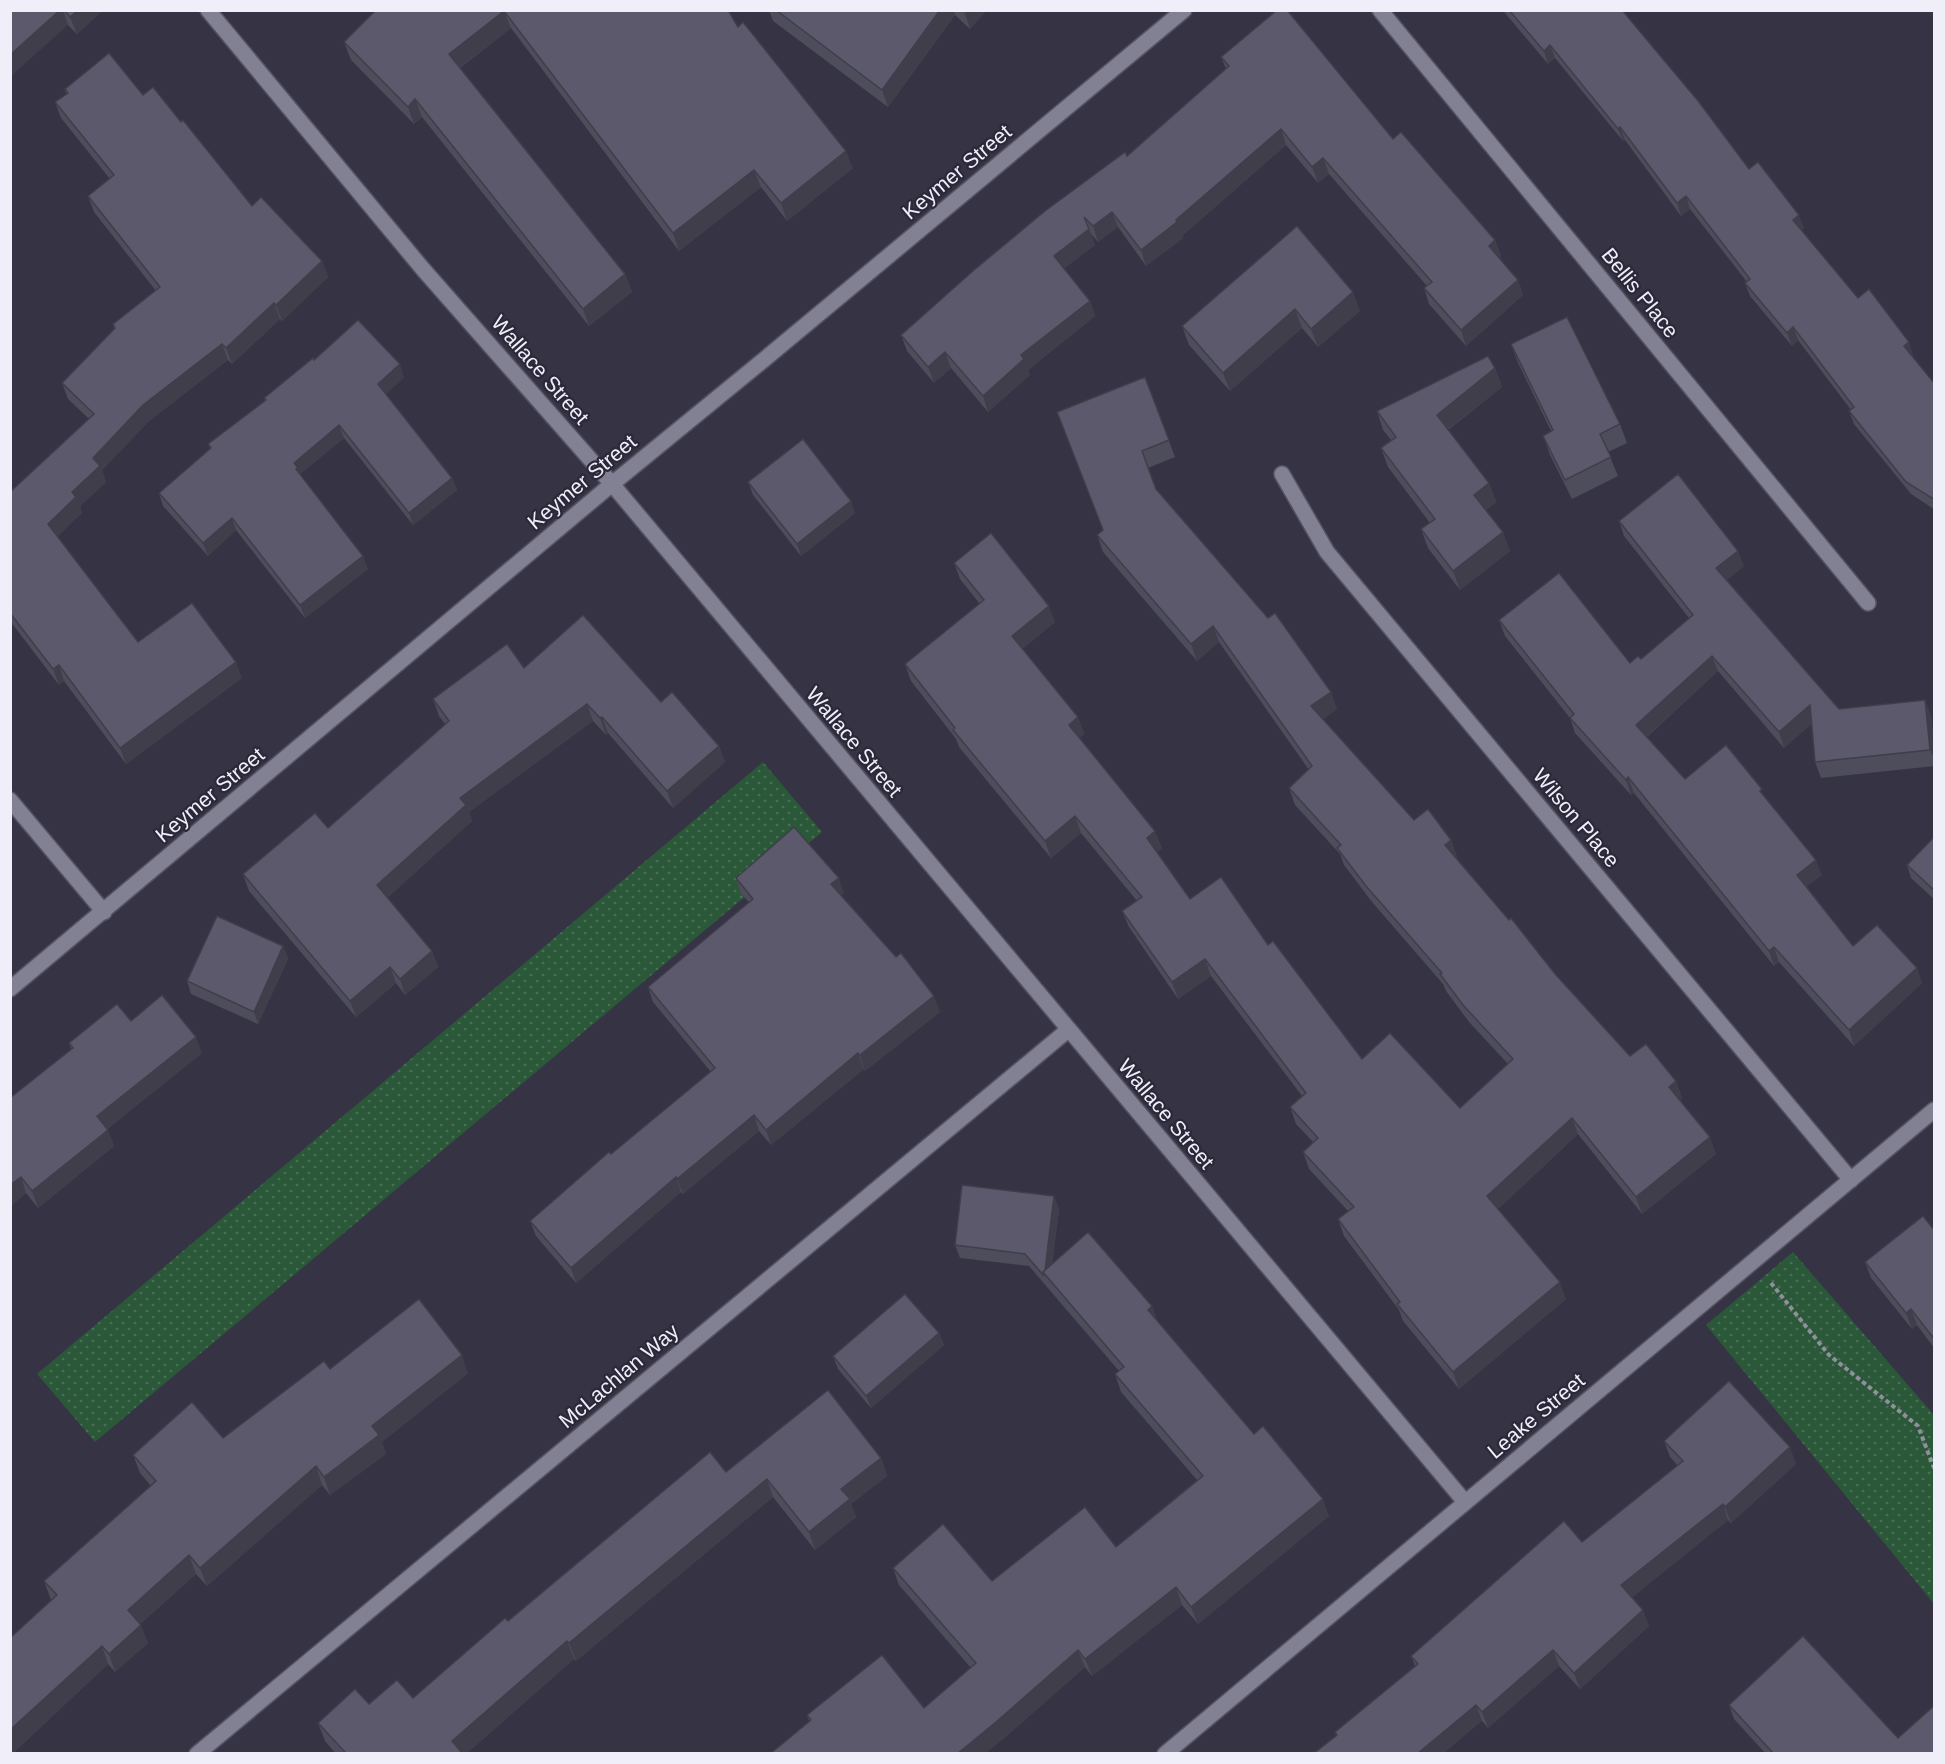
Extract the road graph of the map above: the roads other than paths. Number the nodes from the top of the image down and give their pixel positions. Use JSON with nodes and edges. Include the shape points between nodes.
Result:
{"nodes":[{"id":1,"x":208,"y":10,"type":"edge"},
{"id":2,"x":1184,"y":10,"type":"edge"},
{"id":3,"x":1380,"y":10,"type":"edge"},
{"id":4,"x":1282,"y":474,"type":"dead end"},
{"id":5,"x":612,"y":484,"type":"junction"},
{"id":6,"x":1868,"y":603,"type":"dead end"},
{"id":7,"x":10,"y":800,"type":"edge"},
{"id":8,"x":104,"y":912,"type":"junction"},
{"id":9,"x":10,"y":989,"type":"edge"},
{"id":10,"x":1068,"y":1030,"type":"junction"},
{"id":11,"x":1935,"y":1110,"type":"edge"},
{"id":12,"x":1851,"y":1180,"type":"junction"},
{"id":13,"x":1465,"y":1502,"type":"junction"},
{"id":14,"x":197,"y":1754,"type":"edge"},
{"id":15,"x":1165,"y":1754,"type":"edge"}],
"edges":[{"from":1,"to":5,"type":"street","name":"Wallace Street","via":[[422,268]]},
{"from":2,"to":5,"type":"street","name":"Keymer Street"},
{"from":3,"to":6,"type":"street","name":"Bellis Place"},
{"from":4,"to":12,"type":"street","name":"Wilson Place","via":[[1327,552]]},
{"from":5,"to":8,"type":"street","name":"Keymer Street"},
{"from":5,"to":10,"type":"street","name":"Wallace Street"},
{"from":7,"to":8,"type":"street"},
{"from":8,"to":9,"type":"street","name":"Keymer Street"},
{"from":10,"to":13,"type":"street","name":"Wallace Street"},
{"from":10,"to":14,"type":"street","name":"McLachlan Way"},
{"from":11,"to":12,"type":"street","name":"Leake Street"},
{"from":12,"to":13,"type":"street","name":"Leake Street"},
{"from":13,"to":15,"type":"street","name":"Leake Street"}]}
